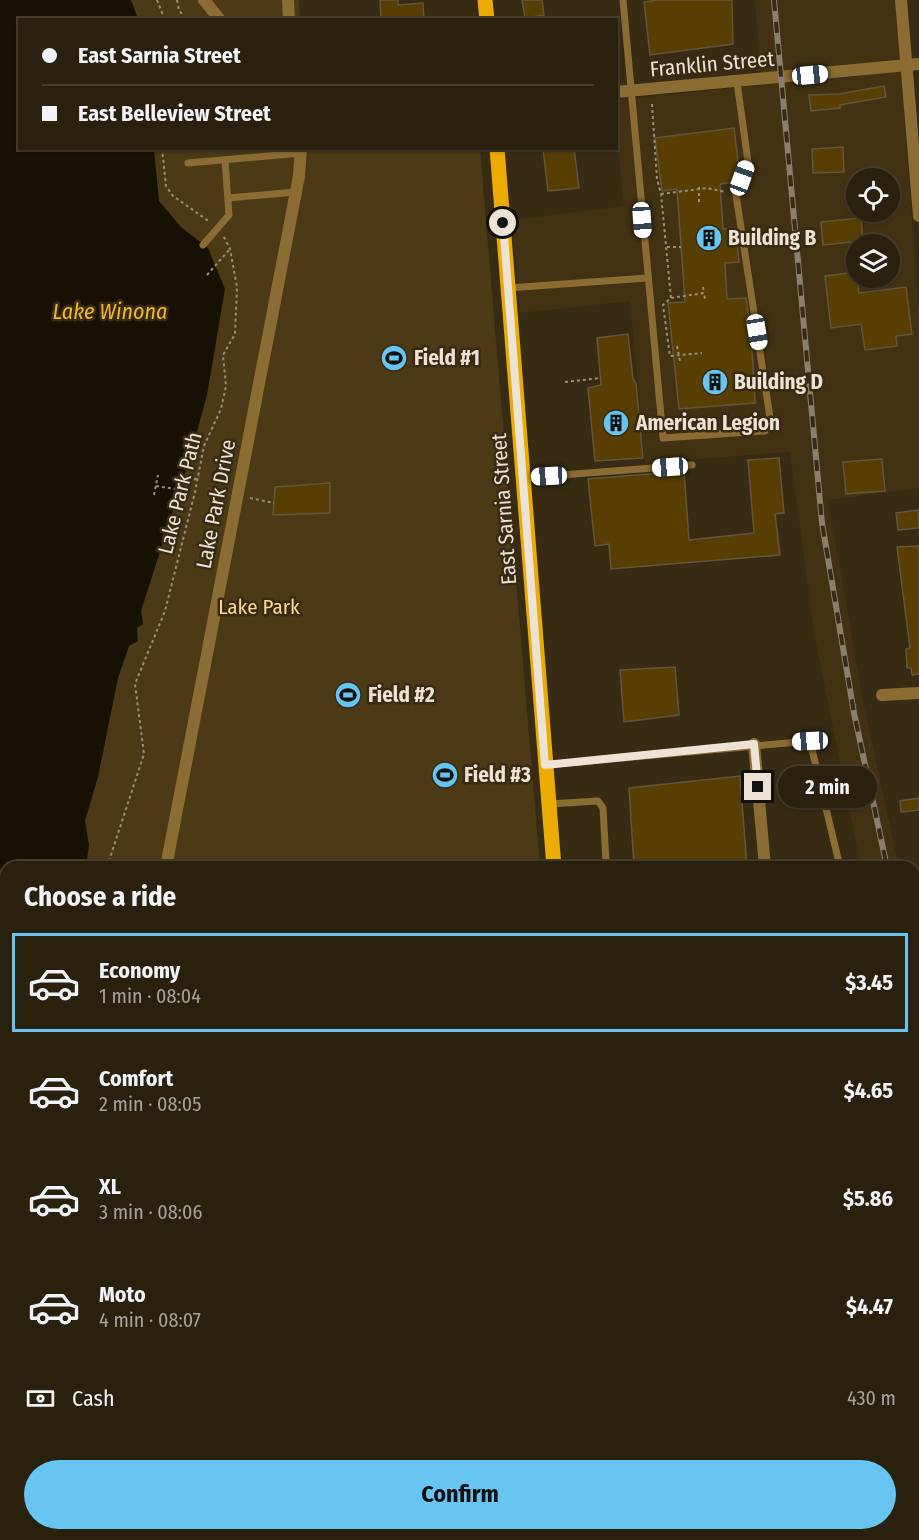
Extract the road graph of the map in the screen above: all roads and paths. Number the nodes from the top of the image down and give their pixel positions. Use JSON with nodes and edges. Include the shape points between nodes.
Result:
{"nodes":[{"id":1,"x":157,"y":0,"type":"edge"},
{"id":2,"x":177,"y":0,"type":"edge"},
{"id":3,"x":204,"y":0,"type":"edge"},
{"id":4,"x":288,"y":0,"type":"edge"},
{"id":5,"x":485,"y":0,"type":"edge"},
{"id":6,"x":623,"y":0,"type":"edge"},
{"id":7,"x":901,"y":0,"type":"edge"},
{"id":8,"x":164,"y":18,"type":"edge"},
{"id":9,"x":185,"y":18,"type":"edge"},
{"id":10,"x":218,"y":18,"type":"edge"},
{"id":11,"x":290,"y":18,"type":"edge"},
{"id":12,"x":487,"y":18,"type":"edge"},
{"id":13,"x":913,"y":65,"type":"edge"},
{"id":14,"x":737,"y":82,"type":"junction"},
{"id":15,"x":633,"y":91,"type":"junction"},
{"id":16,"x":618,"y":92,"type":"edge"},
{"id":17,"x":652,"y":104,"type":"dead end"},
{"id":18,"x":162,"y":150,"type":"edge"},
{"id":19,"x":497,"y":150,"type":"edge"},
{"id":20,"x":301,"y":151,"type":"edge"},
{"id":21,"x":225,"y":160,"type":"junction"},
{"id":22,"x":188,"y":163,"type":"dead end"},
{"id":23,"x":699,"y":187,"type":"junction"},
{"id":24,"x":296,"y":192,"type":"junction"},
{"id":25,"x":661,"y":194,"type":"junction"},
{"id":26,"x":736,"y":195,"type":"junction"},
{"id":27,"x":228,"y":198,"type":"junction"},
{"id":28,"x":699,"y":202,"type":"dead end"},
{"id":29,"x":919,"y":216,"type":"edge"},
{"id":30,"x":218,"y":229,"type":"junction"},
{"id":31,"x":203,"y":245,"type":"dead end"},
{"id":32,"x":667,"y":247,"type":"junction"},
{"id":33,"x":681,"y":247,"type":"dead end"},
{"id":34,"x":230,"y":249,"type":"junction"},
{"id":35,"x":207,"y":275,"type":"dead end"},
{"id":36,"x":647,"y":278,"type":"junction"},
{"id":37,"x":703,"y":287,"type":"dead end"},
{"id":38,"x":508,"y":288,"type":"junction"},
{"id":39,"x":704,"y":293,"type":"junction"},
{"id":40,"x":671,"y":298,"type":"junction"},
{"id":41,"x":705,"y":300,"type":"dead end"},
{"id":42,"x":677,"y":346,"type":"dead end"},
{"id":43,"x":702,"y":353,"type":"dead end"},
{"id":44,"x":680,"y":355,"type":"junction"},
{"id":45,"x":680,"y":361,"type":"dead end"},
{"id":46,"x":601,"y":378,"type":"dead end"},
{"id":47,"x":565,"y":382,"type":"dead end"},
{"id":48,"x":692,"y":465,"type":"dead end"},
{"id":49,"x":158,"y":476,"type":"dead end"},
{"id":50,"x":199,"y":476,"type":"junction"},
{"id":51,"x":522,"y":478,"type":"junction"},
{"id":52,"x":156,"y":486,"type":"junction"},
{"id":53,"x":154,"y":495,"type":"dead end"},
{"id":54,"x":237,"y":495,"type":"junction"},
{"id":55,"x":274,"y":503,"type":"dead end"},
{"id":56,"x":919,"y":693,"type":"edge"},
{"id":57,"x":882,"y":695,"type":"dead end"},
{"id":58,"x":754,"y":744,"type":"junction"},
{"id":59,"x":545,"y":765,"type":"junction"},
{"id":60,"x":549,"y":804,"type":"junction"},
{"id":61,"x":109,"y":861,"type":"edge"},
{"id":62,"x":167,"y":861,"type":"edge"},
{"id":63,"x":554,"y":861,"type":"edge"},
{"id":64,"x":606,"y":861,"type":"edge"},
{"id":65,"x":764,"y":861,"type":"edge"},
{"id":66,"x":839,"y":861,"type":"edge"}],
"edges":[{"from":1,"to":8,"type":"path"},
{"from":2,"to":9,"type":"path"},
{"from":3,"to":10,"type":"street"},
{"from":4,"to":11,"type":"street"},
{"from":5,"to":12,"type":"main road"},
{"from":6,"to":15,"type":"lane"},
{"from":7,"to":13,"type":"street"},
{"from":13,"to":14,"type":"street","name":"Franklin Street"},
{"from":13,"to":29,"type":"street"},
{"from":14,"to":15,"type":"street","name":"Franklin Street"},
{"from":14,"to":26,"type":"lane","via":[[748,162]]},
{"from":15,"to":16,"type":"street","name":"Franklin Street"},
{"from":15,"to":36,"type":"lane"},
{"from":17,"to":25,"type":"path"},
{"from":18,"to":30,"type":"path","name":"Lake Park Path","via":[[166,186],[172,196]]},
{"from":19,"to":38,"type":"main road","name":"East Sarnia Street"},
{"from":20,"to":21,"type":"lane"},
{"from":20,"to":24,"type":"street","name":"Lake Park Drive"},
{"from":21,"to":22,"type":"lane"},
{"from":21,"to":27,"type":"lane"},
{"from":23,"to":25,"type":"path"},
{"from":23,"to":26,"type":"path"},
{"from":23,"to":28,"type":"path"},
{"from":24,"to":27,"type":"lane"},
{"from":24,"to":54,"type":"street","name":"Lake Park Drive"},
{"from":25,"to":32,"type":"path"},
{"from":26,"to":36,"type":"lane","via":[[771,424],[765,431],[663,438]]},
{"from":27,"to":30,"type":"lane","via":[[229,215]]},
{"from":30,"to":31,"type":"lane"},
{"from":30,"to":34,"type":"path","name":"Lake Park Path"},
{"from":32,"to":33,"type":"path"},
{"from":32,"to":40,"type":"path"},
{"from":34,"to":35,"type":"path"},
{"from":34,"to":50,"type":"path","name":"Lake Park Path","via":[[237,287],[235,334],[223,355],[224,398],[204,446]]},
{"from":36,"to":38,"type":"lane"},
{"from":37,"to":39,"type":"path"},
{"from":38,"to":51,"type":"main road","name":"East Sarnia Street"},
{"from":39,"to":40,"type":"path"},
{"from":39,"to":41,"type":"path"},
{"from":40,"to":44,"type":"path","via":[[663,305],[670,356]]},
{"from":42,"to":44,"type":"path"},
{"from":43,"to":44,"type":"path"},
{"from":44,"to":45,"type":"path"},
{"from":46,"to":47,"type":"path"},
{"from":48,"to":51,"type":"lane"},
{"from":49,"to":52,"type":"path"},
{"from":50,"to":52,"type":"path","via":[[182,490]]},
{"from":50,"to":61,"type":"path","name":"Lake Park Path","via":[[165,611],[135,684],[144,754]]},
{"from":51,"to":59,"type":"main road","name":"East Sarnia Street"},
{"from":52,"to":53,"type":"path"},
{"from":54,"to":55,"type":"path"},
{"from":54,"to":62,"type":"street","name":"Lake Park Drive"},
{"from":56,"to":57,"type":"street"},
{"from":58,"to":59,"type":"lane"},
{"from":58,"to":65,"type":"street"},
{"from":58,"to":66,"type":"lane","via":[[810,741]]},
{"from":59,"to":60,"type":"main road","name":"East Sarnia Street"},
{"from":60,"to":63,"type":"main road","name":"East Sarnia Street"},
{"from":60,"to":64,"type":"lane","via":[[598,801],[603,808]]}]}
